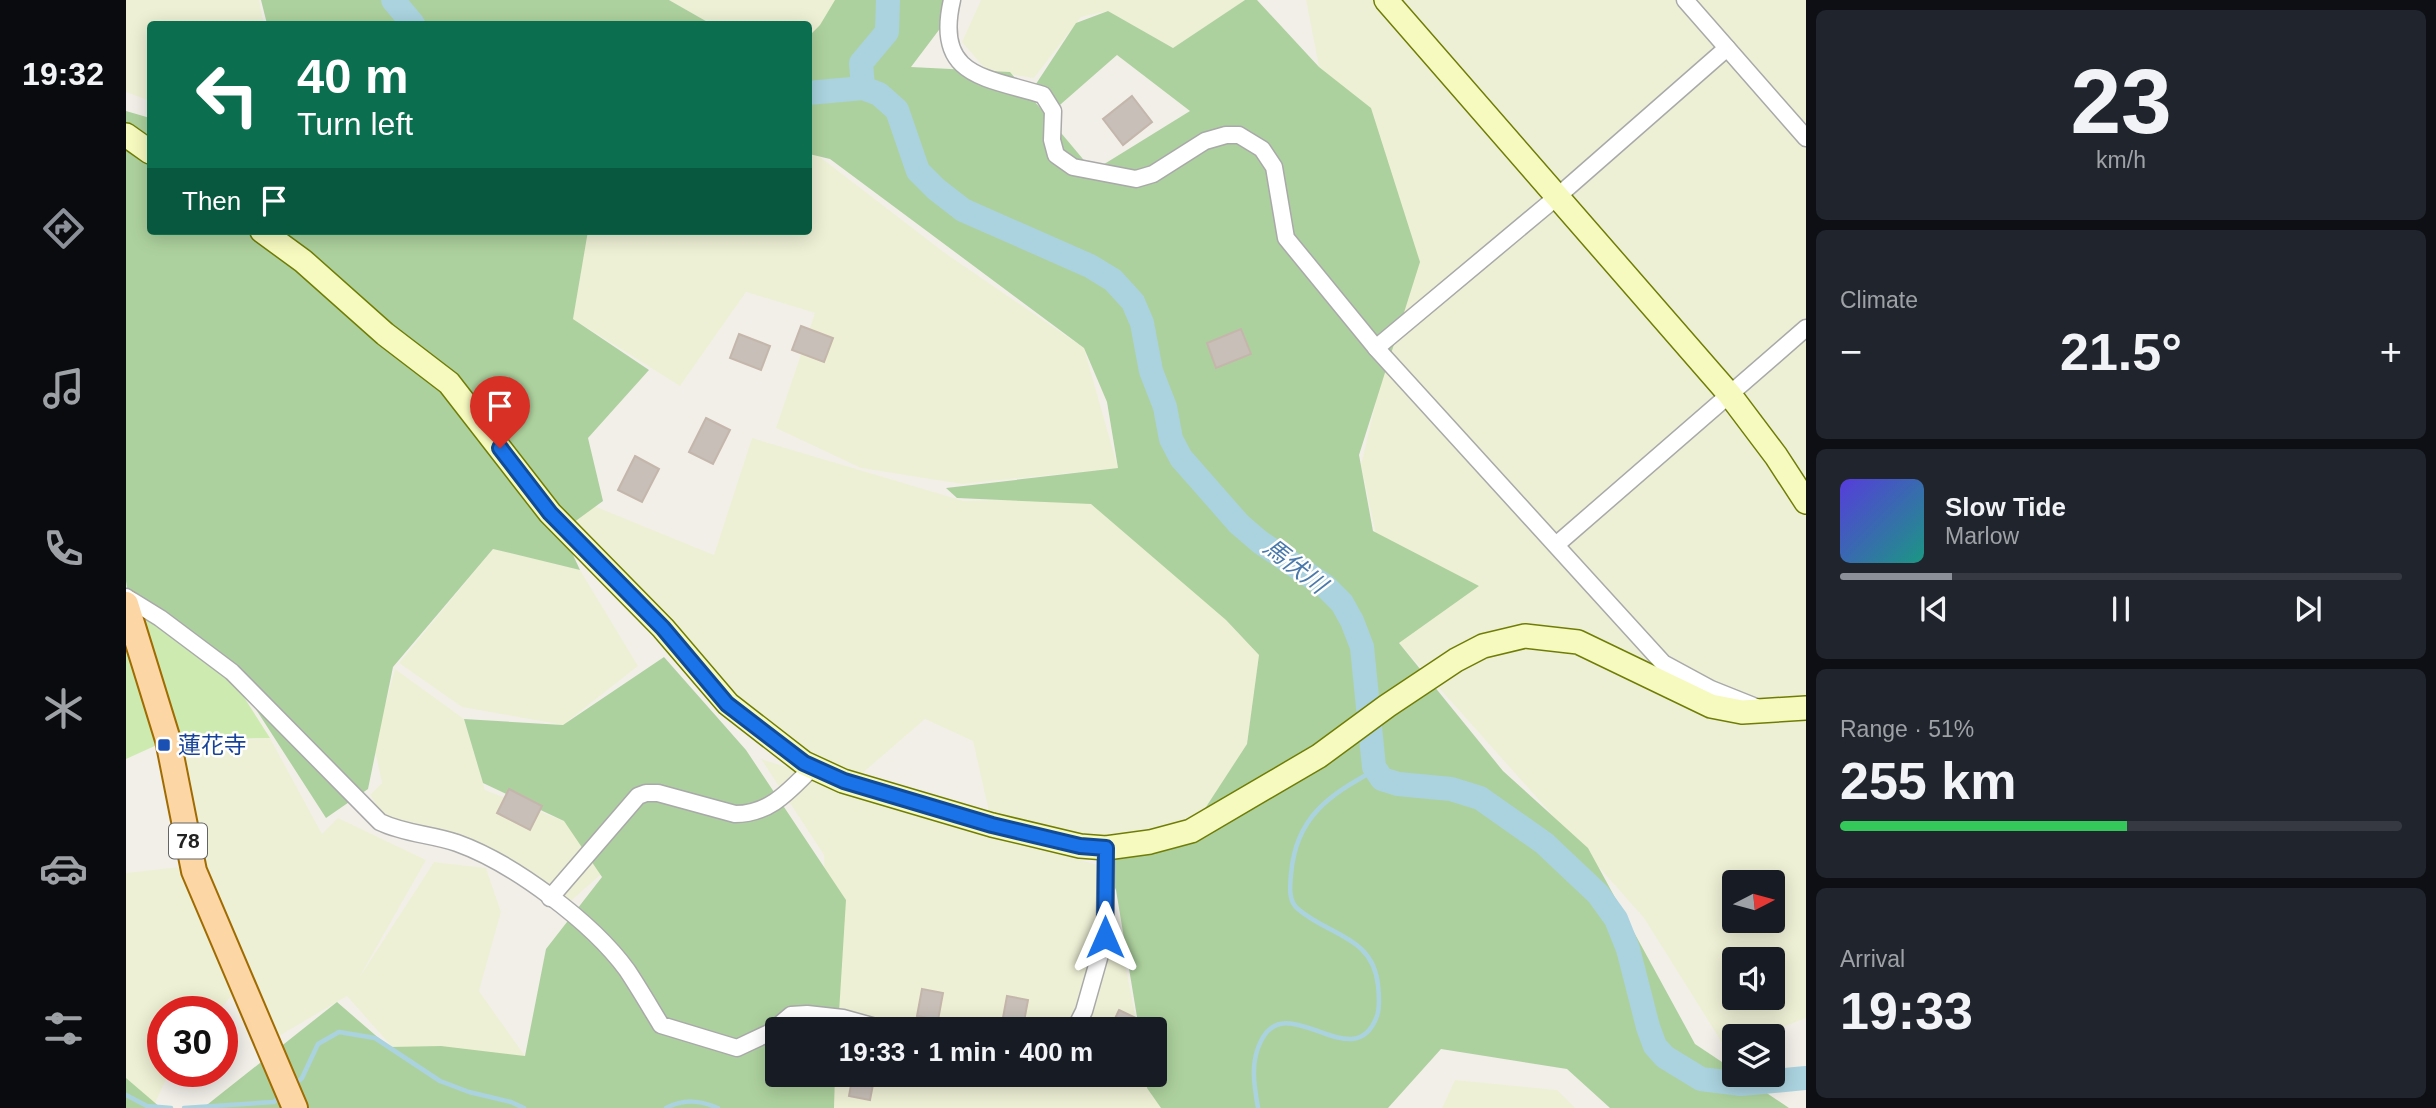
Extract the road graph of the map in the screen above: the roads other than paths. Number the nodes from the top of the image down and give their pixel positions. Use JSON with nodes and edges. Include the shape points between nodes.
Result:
{"nodes":[{"id":1,"x":953,"y":0,"type":"edge"},
{"id":2,"x":1386,"y":0,"type":"edge"},
{"id":3,"x":1685,"y":0,"type":"edge"},
{"id":4,"x":1727,"y":48,"type":"junction"},
{"id":5,"x":126,"y":135,"type":"edge"},
{"id":6,"x":1806,"y":138,"type":"edge"},
{"id":7,"x":147,"y":150,"type":"edge"},
{"id":8,"x":1558,"y":196,"type":"junction"},
{"id":9,"x":267,"y":235,"type":"edge"},
{"id":10,"x":1806,"y":328,"type":"edge"},
{"id":11,"x":1376,"y":348,"type":"junction"},
{"id":12,"x":1730,"y":395,"type":"junction"},
{"id":13,"x":1806,"y":502,"type":"edge"},
{"id":14,"x":1556,"y":545,"type":"junction"},
{"id":15,"x":126,"y":597,"type":"edge"},
{"id":16,"x":126,"y":604,"type":"edge"},
{"id":17,"x":1806,"y":708,"type":"edge"},
{"id":18,"x":1765,"y":711,"type":"junction"},
{"id":19,"x":812,"y":768,"type":"junction"},
{"id":20,"x":1106,"y":848,"type":"junction"},
{"id":21,"x":550,"y":898,"type":"junction"},
{"id":22,"x":789,"y":1017,"type":"edge"},
{"id":23,"x":834,"y":1017,"type":"edge"},
{"id":24,"x":1081,"y":1017,"type":"edge"},
{"id":25,"x":765,"y":1035,"type":"edge"},
{"id":26,"x":294,"y":1106,"type":"edge"}],
"edges":[{"from":1,"to":11,"type":"street","via":[[948,38],[954,57],[970,73],[1043,95],[1053,111],[1056,155],[1073,167],[1136,179],[1153,174],[1205,141],[1226,135],[1239,135],[1262,149],[1274,167],[1286,238]]},
{"from":2,"to":8,"type":"street"},
{"from":3,"to":4,"type":"street"},
{"from":4,"to":6,"type":"street"},
{"from":4,"to":8,"type":"street"},
{"from":5,"to":7,"type":"street"},
{"from":8,"to":11,"type":"street"},
{"from":8,"to":12,"type":"street"},
{"from":9,"to":19,"type":"street","via":[[449,383],[550,513],[663,628],[727,704]]},
{"from":10,"to":12,"type":"street"},
{"from":11,"to":14,"type":"street"},
{"from":12,"to":13,"type":"street"},
{"from":12,"to":14,"type":"street"},
{"from":14,"to":18,"type":"street","via":[[1663,663]]},
{"from":15,"to":21,"type":"street","via":[[232,672],[380,822],[488,856]]},
{"from":16,"to":26,"type":"main road","number":"78","via":[[168,740],[194,871]]},
{"from":17,"to":18,"type":"street"},
{"from":18,"to":20,"type":"street","via":[[1712,706],[1578,642],[1525,636],[1483,646],[1387,706],[1319,757],[1191,831]]},
{"from":19,"to":20,"type":"street","via":[[992,825]]},
{"from":19,"to":21,"type":"street","via":[[782,798],[747,814],[658,793],[638,796]]},
{"from":20,"to":24,"type":"street","via":[[1105,937]]},
{"from":21,"to":25,"type":"street","via":[[597,936],[626,969],[661,1025],[737,1048]]},
{"from":22,"to":23,"type":"street"}]}
